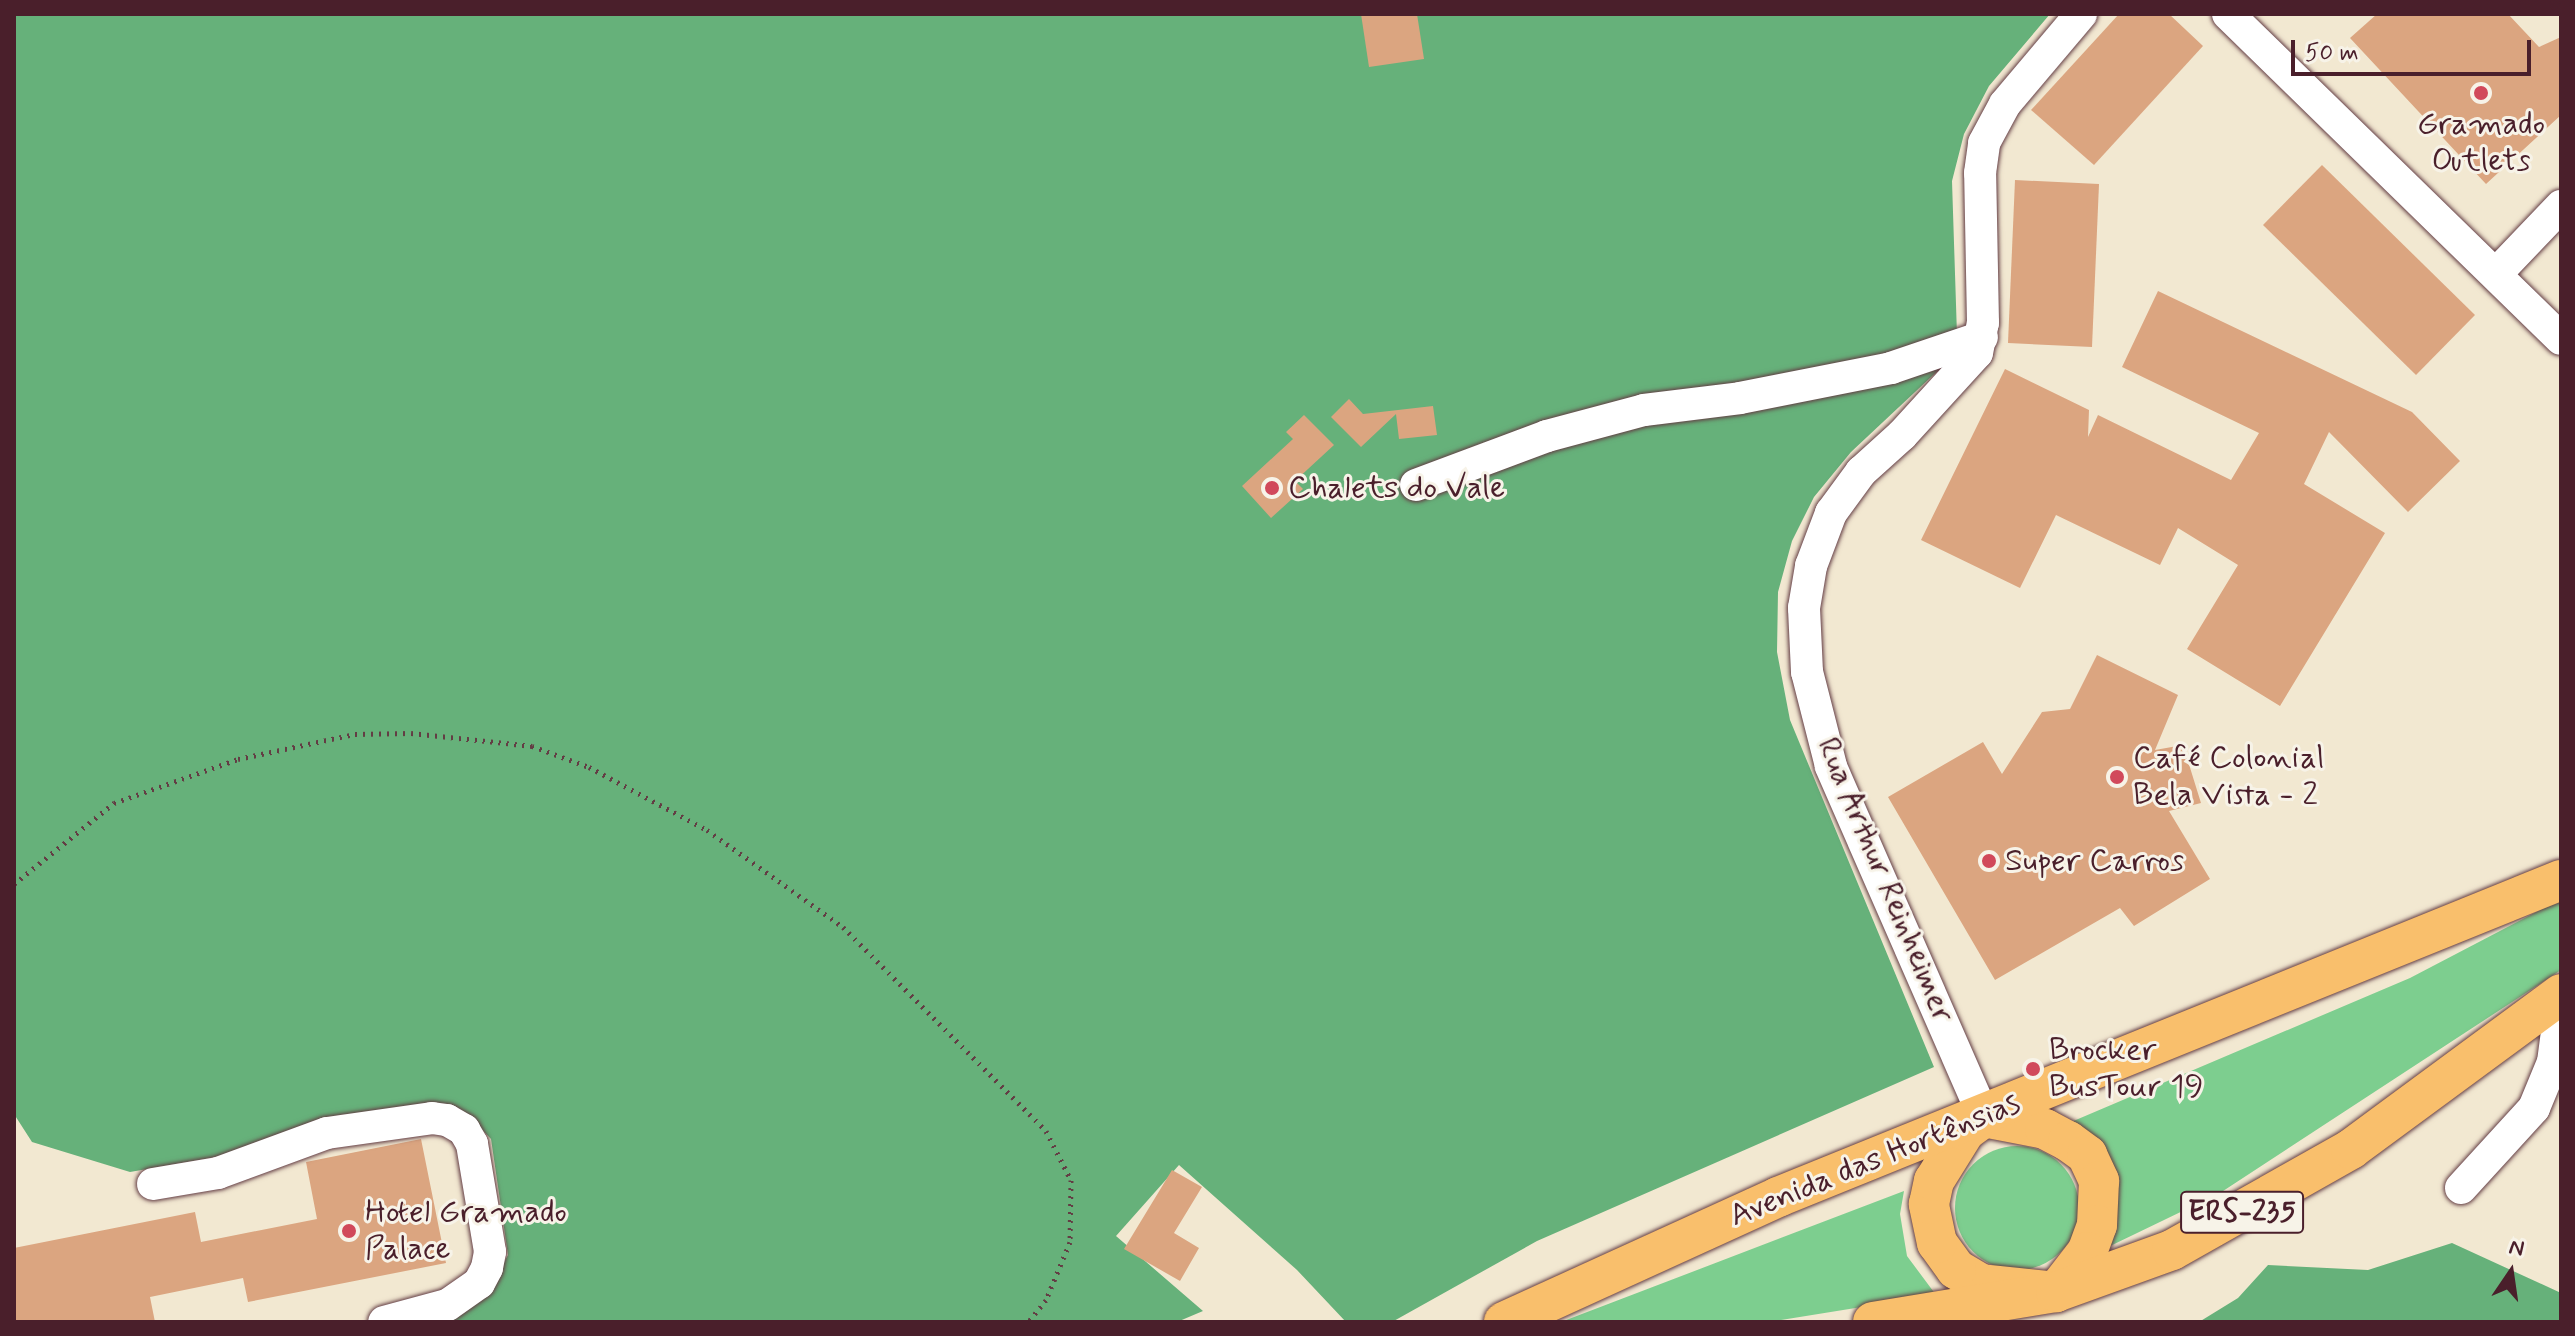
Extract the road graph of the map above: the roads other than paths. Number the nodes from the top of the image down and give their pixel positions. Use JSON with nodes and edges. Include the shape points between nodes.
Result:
{"nodes":[{"id":1,"x":2081,"y":14,"type":"edge"},
{"id":2,"x":2228,"y":14,"type":"edge"},
{"id":3,"x":2561,"y":206,"type":"edge"},
{"id":4,"x":2496,"y":274,"type":"junction"},
{"id":5,"x":1982,"y":337,"type":"junction"},
{"id":6,"x":2561,"y":339,"type":"edge"},
{"id":7,"x":1416,"y":485,"type":"dead end"},
{"id":8,"x":2561,"y":880,"type":"edge"},
{"id":9,"x":2561,"y":994,"type":"edge"},
{"id":10,"x":2561,"y":1001,"type":"edge"},
{"id":11,"x":1984,"y":1117,"type":"junction"},
{"id":12,"x":153,"y":1184,"type":"dead end"},
{"id":13,"x":2461,"y":1188,"type":"dead end"},
{"id":14,"x":2056,"y":1292,"type":"junction"},
{"id":15,"x":384,"y":1322,"type":"edge"},
{"id":16,"x":1504,"y":1322,"type":"edge"},
{"id":17,"x":1873,"y":1322,"type":"edge"}],
"edges":[{"from":1,"to":5,"type":"street","via":[[2005,104],[1984,143]]},
{"from":2,"to":4,"type":"street"},
{"from":3,"to":4,"type":"street"},
{"from":4,"to":6,"type":"street"},
{"from":5,"to":7,"type":"street","via":[[1891,368],[1740,398],[1644,410],[1547,436]]},
{"from":5,"to":11,"type":"street","name":"Rua Arthur Reinheimer","via":[[1977,353],[1861,472],[1831,513],[1811,566],[1804,608],[1807,672],[1831,766]]},
{"from":8,"to":11,"type":"main road","name":"Avenida das Hortênsias"},
{"from":9,"to":14,"type":"main road","number":"ERS-235","via":[[2351,1149],[2172,1250]]},
{"from":10,"to":13,"type":"street","via":[[2553,1062],[2534,1108]]},
{"from":11,"to":14,"type":"main road","via":[[2045,1129],[2068,1141],[2087,1155],[2099,1181],[2097,1225],[2087,1252]]},
{"from":11,"to":14,"type":"main road","via":[[1965,1131],[1934,1181],[1929,1204],[1937,1243],[1956,1269],[1981,1284]]},
{"from":11,"to":16,"type":"main road","name":"Avenida das Hortênsias","via":[[1778,1197]]},
{"from":12,"to":15,"type":"street","via":[[218,1173],[327,1133],[432,1118],[464,1130],[472,1144],[490,1252],[487,1268],[479,1283],[447,1305]]},
{"from":14,"to":17,"type":"main road","number":"ERS-235"}]}
